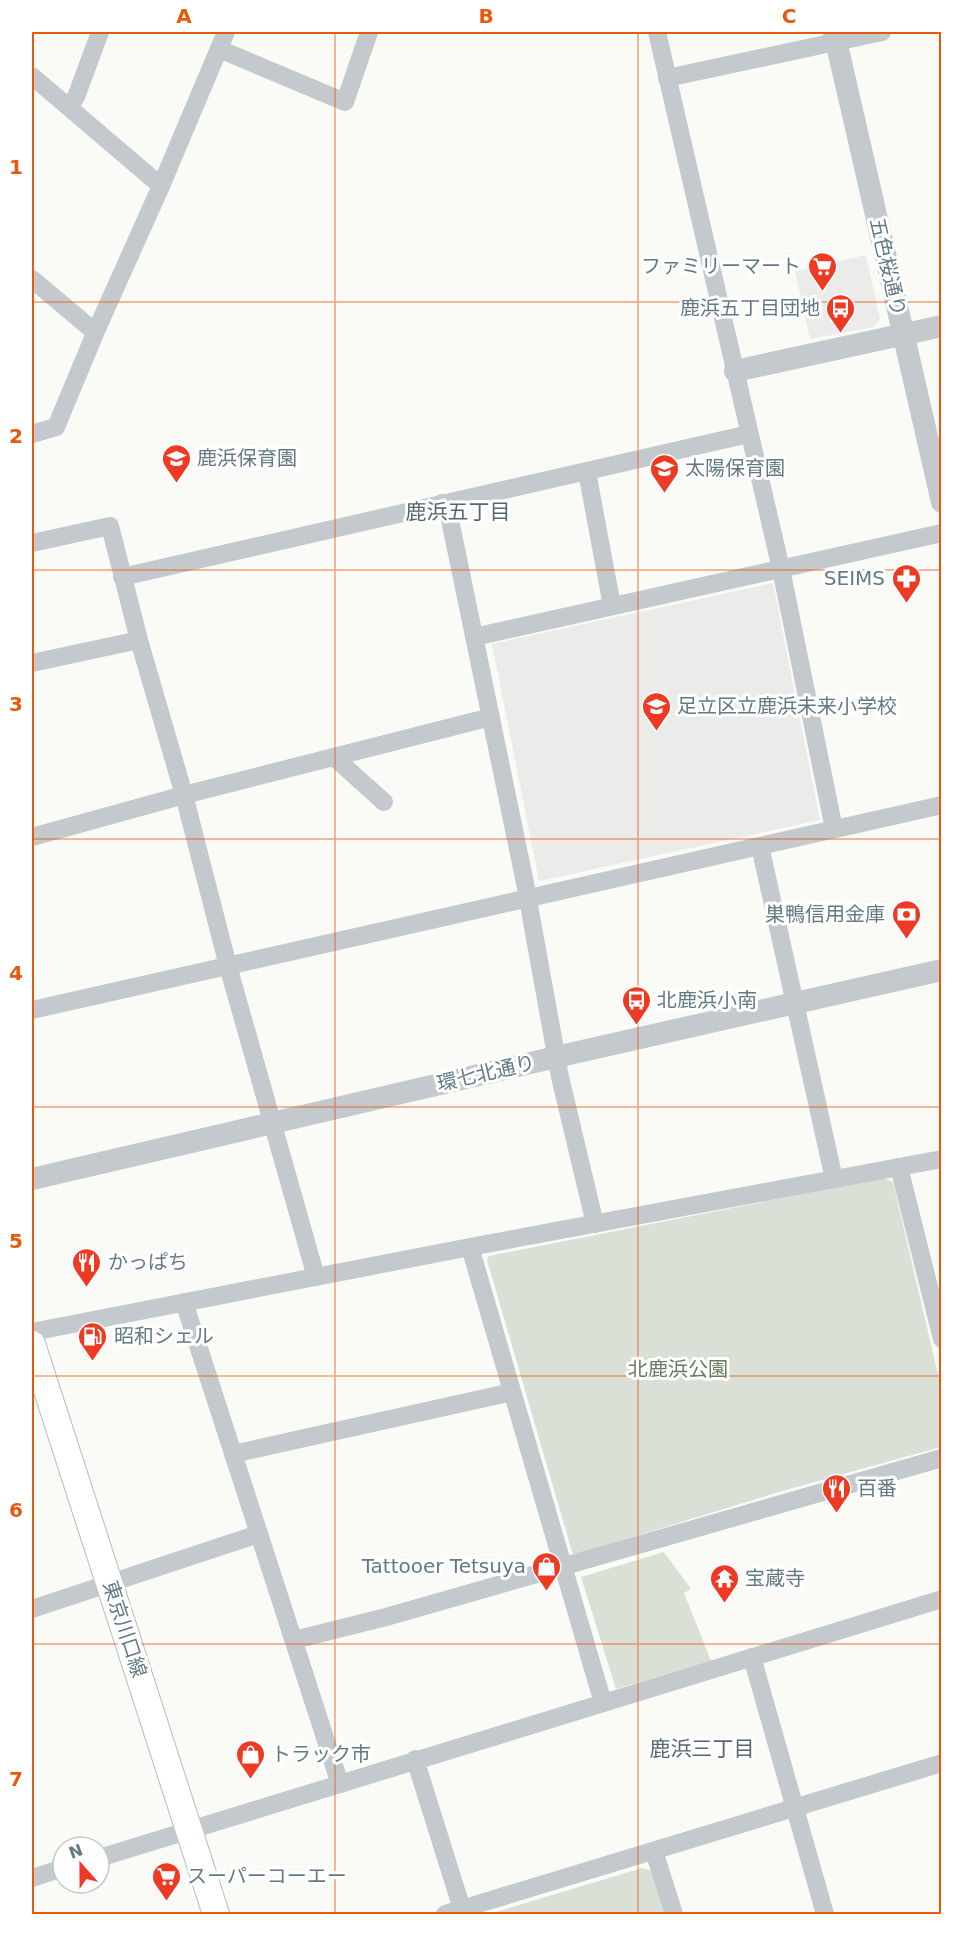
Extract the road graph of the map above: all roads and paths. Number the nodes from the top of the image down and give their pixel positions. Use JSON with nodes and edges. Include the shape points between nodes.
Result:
{"nodes":[{"id":1,"x":100,"y":32,"type":"edge"},
{"id":2,"x":226,"y":32,"type":"edge"},
{"id":3,"x":369,"y":32,"type":"edge"},
{"id":4,"x":657,"y":32,"type":"edge"},
{"id":5,"x":882,"y":32,"type":"edge"},
{"id":6,"x":836,"y":37,"type":"edge"},
{"id":7,"x":219,"y":49,"type":"junction"},
{"id":8,"x":32,"y":76,"type":"edge"},
{"id":9,"x":667,"y":78,"type":"junction"},
{"id":10,"x":69,"y":106,"type":"junction"},
{"id":11,"x":161,"y":186,"type":"junction"},
{"id":12,"x":32,"y":279,"type":"edge"},
{"id":13,"x":942,"y":326,"type":"edge"},
{"id":14,"x":96,"y":331,"type":"junction"},
{"id":15,"x":903,"y":334,"type":"junction"},
{"id":16,"x":735,"y":372,"type":"junction"},
{"id":17,"x":32,"y":434,"type":"edge"},
{"id":18,"x":749,"y":434,"type":"junction"},
{"id":19,"x":587,"y":472,"type":"junction"},
{"id":20,"x":942,"y":502,"type":"edge"},
{"id":21,"x":442,"y":503,"type":"junction"},
{"id":22,"x":942,"y":533,"type":"edge"},
{"id":23,"x":32,"y":543,"type":"edge"},
{"id":24,"x":782,"y":569,"type":"junction"},
{"id":25,"x":122,"y":577,"type":"junction"},
{"id":26,"x":612,"y":606,"type":"junction"},
{"id":27,"x":474,"y":637,"type":"junction"},
{"id":28,"x":139,"y":640,"type":"junction"},
{"id":29,"x":32,"y":663,"type":"edge"},
{"id":30,"x":491,"y":717,"type":"junction"},
{"id":31,"x":334,"y":757,"type":"junction"},
{"id":32,"x":184,"y":795,"type":"junction"},
{"id":33,"x":384,"y":802,"type":"dead end"},
{"id":34,"x":942,"y":805,"type":"edge"},
{"id":35,"x":834,"y":829,"type":"junction"},
{"id":36,"x":32,"y":837,"type":"edge"},
{"id":37,"x":760,"y":846,"type":"junction"},
{"id":38,"x":528,"y":897,"type":"junction"},
{"id":39,"x":228,"y":966,"type":"junction"},
{"id":40,"x":942,"y":970,"type":"edge"},
{"id":41,"x":795,"y":1003,"type":"junction"},
{"id":42,"x":32,"y":1010,"type":"edge"},
{"id":43,"x":556,"y":1057,"type":"junction"},
{"id":44,"x":273,"y":1123,"type":"junction"},
{"id":45,"x":942,"y":1159,"type":"edge"},
{"id":46,"x":899,"y":1167,"type":"junction"},
{"id":47,"x":32,"y":1179,"type":"edge"},
{"id":48,"x":834,"y":1179,"type":"junction"},
{"id":49,"x":596,"y":1224,"type":"junction"},
{"id":50,"x":470,"y":1246,"type":"junction"},
{"id":51,"x":316,"y":1277,"type":"junction"},
{"id":52,"x":184,"y":1302,"type":"junction"},
{"id":53,"x":32,"y":1332,"type":"edge"},
{"id":54,"x":942,"y":1339,"type":"edge"},
{"id":55,"x":32,"y":1344,"type":"edge"},
{"id":56,"x":512,"y":1392,"type":"junction"},
{"id":57,"x":233,"y":1454,"type":"junction"},
{"id":58,"x":942,"y":1458,"type":"edge"},
{"id":59,"x":258,"y":1534,"type":"junction"},
{"id":60,"x":563,"y":1566,"type":"junction"},
{"id":61,"x":110,"y":1584,"type":"junction"},
{"id":62,"x":942,"y":1599,"type":"edge"},
{"id":63,"x":32,"y":1609,"type":"edge"},
{"id":64,"x":294,"y":1640,"type":"junction"},
{"id":65,"x":752,"y":1657,"type":"junction"},
{"id":66,"x":603,"y":1703,"type":"junction"},
{"id":67,"x":415,"y":1759,"type":"junction"},
{"id":68,"x":942,"y":1763,"type":"edge"},
{"id":69,"x":340,"y":1784,"type":"junction"},
{"id":70,"x":795,"y":1808,"type":"junction"},
{"id":71,"x":190,"y":1831,"type":"junction"},
{"id":72,"x":654,"y":1851,"type":"junction"},
{"id":73,"x":111,"y":1854,"type":"edge"},
{"id":74,"x":51,"y":1872,"type":"edge"},
{"id":75,"x":32,"y":1878,"type":"edge"},
{"id":76,"x":453,"y":1912,"type":"edge"},
{"id":77,"x":216,"y":1914,"type":"edge"},
{"id":78,"x":674,"y":1914,"type":"edge"},
{"id":79,"x":825,"y":1914,"type":"edge"}],
"edges":[{"from":1,"to":10,"type":"street"},
{"from":2,"to":7,"type":"street"},
{"from":3,"to":7,"type":"street","via":[[345,102]]},
{"from":4,"to":9,"type":"street"},
{"from":5,"to":6,"type":"street"},
{"from":6,"to":9,"type":"street"},
{"from":6,"to":15,"type":"street","name":"五色桜通り"},
{"from":7,"to":11,"type":"street"},
{"from":8,"to":10,"type":"street"},
{"from":9,"to":16,"type":"street"},
{"from":10,"to":11,"type":"street"},
{"from":11,"to":14,"type":"street"},
{"from":12,"to":14,"type":"street"},
{"from":13,"to":15,"type":"street"},
{"from":14,"to":17,"type":"street","via":[[56,428]]},
{"from":15,"to":16,"type":"street"},
{"from":15,"to":20,"type":"street","name":"五色桜通り"},
{"from":16,"to":18,"type":"street"},
{"from":18,"to":19,"type":"street"},
{"from":18,"to":24,"type":"street"},
{"from":19,"to":21,"type":"street"},
{"from":19,"to":26,"type":"street"},
{"from":21,"to":25,"type":"street"},
{"from":21,"to":27,"type":"street","via":[[449,515]]},
{"from":22,"to":24,"type":"street"},
{"from":23,"to":25,"type":"street","via":[[110,526]]},
{"from":24,"to":26,"type":"street"},
{"from":24,"to":35,"type":"street"},
{"from":25,"to":28,"type":"street"},
{"from":26,"to":27,"type":"street"},
{"from":27,"to":30,"type":"street"},
{"from":28,"to":29,"type":"street"},
{"from":28,"to":32,"type":"street"},
{"from":30,"to":31,"type":"street"},
{"from":30,"to":38,"type":"street"},
{"from":31,"to":32,"type":"street"},
{"from":31,"to":33,"type":"street"},
{"from":32,"to":36,"type":"street"},
{"from":32,"to":39,"type":"street"},
{"from":34,"to":35,"type":"street"},
{"from":35,"to":37,"type":"street"},
{"from":37,"to":38,"type":"street"},
{"from":37,"to":41,"type":"street"},
{"from":38,"to":39,"type":"street"},
{"from":38,"to":43,"type":"street"},
{"from":39,"to":42,"type":"street"},
{"from":39,"to":44,"type":"street"},
{"from":40,"to":41,"type":"street","name":"環七北通り"},
{"from":41,"to":43,"type":"street","name":"環七北通り"},
{"from":41,"to":48,"type":"street"},
{"from":43,"to":44,"type":"street","name":"環七北通り"},
{"from":43,"to":49,"type":"street"},
{"from":44,"to":47,"type":"street","name":"環七北通り"},
{"from":44,"to":51,"type":"street"},
{"from":45,"to":46,"type":"street"},
{"from":46,"to":48,"type":"street"},
{"from":46,"to":54,"type":"street"},
{"from":48,"to":49,"type":"street"},
{"from":49,"to":50,"type":"street"},
{"from":50,"to":51,"type":"street"},
{"from":50,"to":56,"type":"street"},
{"from":51,"to":52,"type":"street"},
{"from":52,"to":53,"type":"street"},
{"from":52,"to":57,"type":"street"},
{"from":55,"to":61,"type":"main road","name":"東京川口線"},
{"from":56,"to":57,"type":"street"},
{"from":56,"to":60,"type":"street"},
{"from":57,"to":59,"type":"street"},
{"from":58,"to":60,"type":"street"},
{"from":59,"to":61,"type":"street"},
{"from":59,"to":64,"type":"street"},
{"from":60,"to":64,"type":"street"},
{"from":60,"to":66,"type":"street"},
{"from":61,"to":63,"type":"street"},
{"from":61,"to":71,"type":"main road","name":"東京川口線"},
{"from":62,"to":65,"type":"street"},
{"from":64,"to":69,"type":"street"},
{"from":65,"to":66,"type":"street"},
{"from":65,"to":70,"type":"street"},
{"from":66,"to":67,"type":"street"},
{"from":67,"to":69,"type":"street"},
{"from":67,"to":76,"type":"street"},
{"from":68,"to":70,"type":"street"},
{"from":69,"to":71,"type":"street"},
{"from":70,"to":72,"type":"street"},
{"from":70,"to":79,"type":"street"},
{"from":71,"to":73,"type":"street"},
{"from":71,"to":77,"type":"main road","name":"東京川口線"},
{"from":72,"to":76,"type":"street"},
{"from":72,"to":78,"type":"street"},
{"from":74,"to":75,"type":"street"}]}
